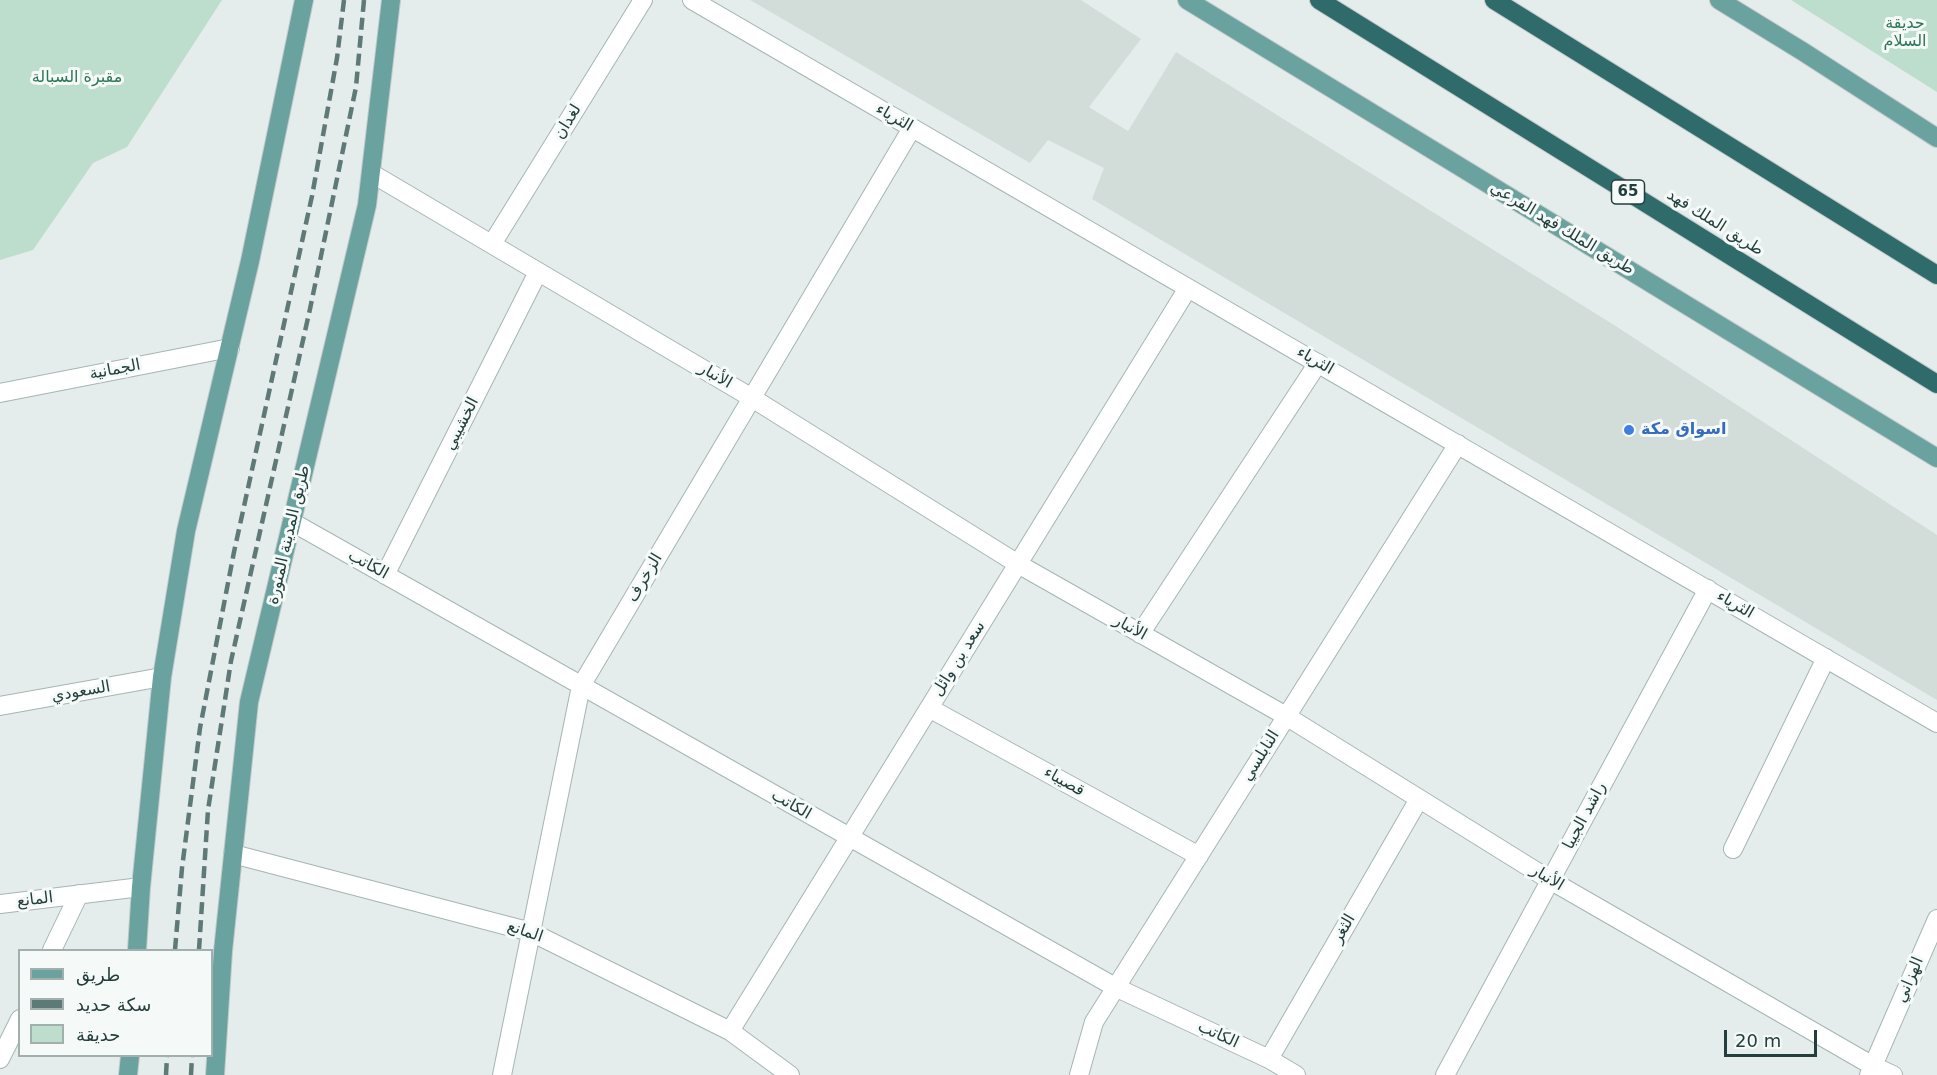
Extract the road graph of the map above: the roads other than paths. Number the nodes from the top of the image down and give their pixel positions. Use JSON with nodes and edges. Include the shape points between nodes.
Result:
{"nodes":[{"id":1,"x":304,"y":0,"type":"edge"},
{"id":2,"x":391,"y":0,"type":"edge"},
{"id":3,"x":643,"y":0,"type":"edge"},
{"id":4,"x":692,"y":0,"type":"edge"},
{"id":5,"x":1187,"y":0,"type":"edge"},
{"id":6,"x":1319,"y":0,"type":"edge"},
{"id":7,"x":1494,"y":0,"type":"edge"},
{"id":8,"x":1719,"y":0,"type":"edge"},
{"id":9,"x":912,"y":128,"type":"junction"},
{"id":10,"x":1937,"y":138,"type":"edge"},
{"id":11,"x":371,"y":173,"type":"junction"},
{"id":12,"x":492,"y":244,"type":"junction"},
{"id":13,"x":538,"y":272,"type":"junction"},
{"id":14,"x":1937,"y":275,"type":"edge"},
{"id":15,"x":1188,"y":288,"type":"junction"},
{"id":16,"x":230,"y":348,"type":"junction"},
{"id":17,"x":1318,"y":363,"type":"junction"},
{"id":18,"x":1937,"y":384,"type":"edge"},
{"id":19,"x":0,"y":393,"type":"edge"},
{"id":20,"x":752,"y":398,"type":"junction"},
{"id":21,"x":1458,"y":444,"type":"junction"},
{"id":22,"x":1937,"y":458,"type":"edge"},
{"id":23,"x":292,"y":522,"type":"junction"},
{"id":24,"x":1018,"y":564,"type":"junction"},
{"id":25,"x":385,"y":575,"type":"junction"},
{"id":26,"x":1708,"y":589,"type":"junction"},
{"id":27,"x":1140,"y":634,"type":"junction"},
{"id":28,"x":1826,"y":658,"type":"junction"},
{"id":29,"x":162,"y":677,"type":"junction"},
{"id":30,"x":581,"y":686,"type":"junction"},
{"id":31,"x":0,"y":706,"type":"edge"},
{"id":32,"x":929,"y":708,"type":"junction"},
{"id":33,"x":1286,"y":716,"type":"junction"},
{"id":34,"x":1937,"y":723,"type":"edge"},
{"id":35,"x":1419,"y":799,"type":"junction"},
{"id":36,"x":849,"y":838,"type":"junction"},
{"id":37,"x":1732,"y":849,"type":"dead end"},
{"id":38,"x":233,"y":854,"type":"junction"},
{"id":39,"x":1199,"y":856,"type":"junction"},
{"id":40,"x":1550,"y":880,"type":"junction"},
{"id":41,"x":141,"y":887,"type":"junction"},
{"id":42,"x":79,"y":894,"type":"junction"},
{"id":43,"x":0,"y":904,"type":"edge"},
{"id":44,"x":1937,"y":919,"type":"edge"},
{"id":45,"x":531,"y":932,"type":"junction"},
{"id":46,"x":53,"y":949,"type":"edge"},
{"id":47,"x":137,"y":949,"type":"edge"},
{"id":48,"x":1115,"y":987,"type":"junction"},
{"id":49,"x":18,"y":1023,"type":"edge"},
{"id":50,"x":730,"y":1031,"type":"junction"},
{"id":51,"x":130,"y":1057,"type":"edge"},
{"id":52,"x":0,"y":1059,"type":"edge"},
{"id":53,"x":1269,"y":1059,"type":"junction"},
{"id":54,"x":1871,"y":1070,"type":"edge"},
{"id":55,"x":128,"y":1075,"type":"edge"},
{"id":56,"x":215,"y":1075,"type":"edge"},
{"id":57,"x":502,"y":1075,"type":"edge"},
{"id":58,"x":790,"y":1075,"type":"edge"},
{"id":59,"x":1079,"y":1075,"type":"edge"},
{"id":60,"x":1296,"y":1075,"type":"edge"},
{"id":61,"x":1445,"y":1075,"type":"edge"},
{"id":62,"x":1893,"y":1075,"type":"edge"}],
"edges":[{"from":1,"to":16,"type":"main road"},
{"from":2,"to":11,"type":"main road","name":"طريق المدينة المنورة"},
{"from":3,"to":12,"type":"street","name":"لغدان"},
{"from":4,"to":9,"type":"street","name":"الثرياء"},
{"from":5,"to":22,"type":"main road","name":"طريق الملك فهد الفرعي"},
{"from":6,"to":18,"type":"highway","name":"طريق الملك فهد","number":"65"},
{"from":7,"to":14,"type":"highway"},
{"from":8,"to":10,"type":"main road"},
{"from":9,"to":15,"type":"street","name":"الثرياء"},
{"from":9,"to":20,"type":"street","name":"الزخرف"},
{"from":11,"to":12,"type":"street","name":"الأنبار"},
{"from":11,"to":23,"type":"main road","name":"طريق المدينة المنورة","via":[[367,205]]},
{"from":12,"to":13,"type":"street","name":"الأنبار"},
{"from":13,"to":20,"type":"street","name":"الأنبار"},
{"from":13,"to":25,"type":"street","name":"الخشيبي"},
{"from":15,"to":17,"type":"street","name":"الثرياء"},
{"from":15,"to":24,"type":"street","name":"سعد بن وائل"},
{"from":16,"to":19,"type":"street","name":"الجمانية"},
{"from":16,"to":29,"type":"main road","via":[[186,531]]},
{"from":17,"to":21,"type":"street","name":"الثرياء"},
{"from":17,"to":27,"type":"street"},
{"from":20,"to":24,"type":"street","name":"الأنبار"},
{"from":20,"to":30,"type":"street","name":"الزخرف"},
{"from":21,"to":26,"type":"street","name":"الثرياء"},
{"from":21,"to":33,"type":"street","name":"النابلسي"},
{"from":23,"to":25,"type":"street","name":"الكاتب"},
{"from":23,"to":38,"type":"main road","name":"طريق المدينة المنورة","via":[[249,702]]},
{"from":24,"to":27,"type":"street","name":"الأنبار"},
{"from":24,"to":32,"type":"street","name":"سعد بن وائل"},
{"from":25,"to":30,"type":"street","name":"الكاتب"},
{"from":26,"to":28,"type":"street","name":"الثرياء"},
{"from":26,"to":40,"type":"street","name":"راشد الجيبا"},
{"from":27,"to":33,"type":"street","name":"الأنبار"},
{"from":28,"to":34,"type":"street","name":"الثرياء"},
{"from":28,"to":37,"type":"street"},
{"from":29,"to":31,"type":"street","name":"السعودي"},
{"from":29,"to":41,"type":"main road"},
{"from":30,"to":36,"type":"street","name":"الكاتب"},
{"from":30,"to":45,"type":"street","name":"الزخرف"},
{"from":32,"to":36,"type":"street","name":"سعد بن وائل"},
{"from":32,"to":39,"type":"street","name":"قصيباء"},
{"from":33,"to":35,"type":"street","name":"الأنبار"},
{"from":33,"to":39,"type":"street","name":"النابلسي"},
{"from":35,"to":40,"type":"street","name":"الأنبار"},
{"from":35,"to":53,"type":"street","name":"الثغر"},
{"from":36,"to":48,"type":"street","name":"الكاتب"},
{"from":36,"to":50,"type":"street","name":"سعد بن وائل"},
{"from":38,"to":45,"type":"street","name":"المانع"},
{"from":38,"to":56,"type":"main road","name":"طريق المدينة المنورة"},
{"from":39,"to":48,"type":"street","name":"النابلسي"},
{"from":40,"to":54,"type":"street","name":"الأنبار"},
{"from":40,"to":61,"type":"street","name":"راشد الجيبا"},
{"from":41,"to":42,"type":"street","name":"المانع"},
{"from":41,"to":47,"type":"main road"},
{"from":42,"to":43,"type":"street","name":"المانع"},
{"from":42,"to":46,"type":"street"},
{"from":44,"to":54,"type":"street","name":"الهزاني"},
{"from":45,"to":50,"type":"street","name":"المانع"},
{"from":45,"to":57,"type":"street","name":"الزخرف"},
{"from":48,"to":53,"type":"street","name":"الكاتب"},
{"from":48,"to":59,"type":"street","name":"النابلسي","via":[[1094,1022]]},
{"from":49,"to":52,"type":"street"},
{"from":50,"to":58,"type":"street","name":"المانع"},
{"from":51,"to":55,"type":"main road"},
{"from":53,"to":60,"type":"street","name":"الكاتب"},
{"from":54,"to":62,"type":"street","name":"الأنبار"}]}
